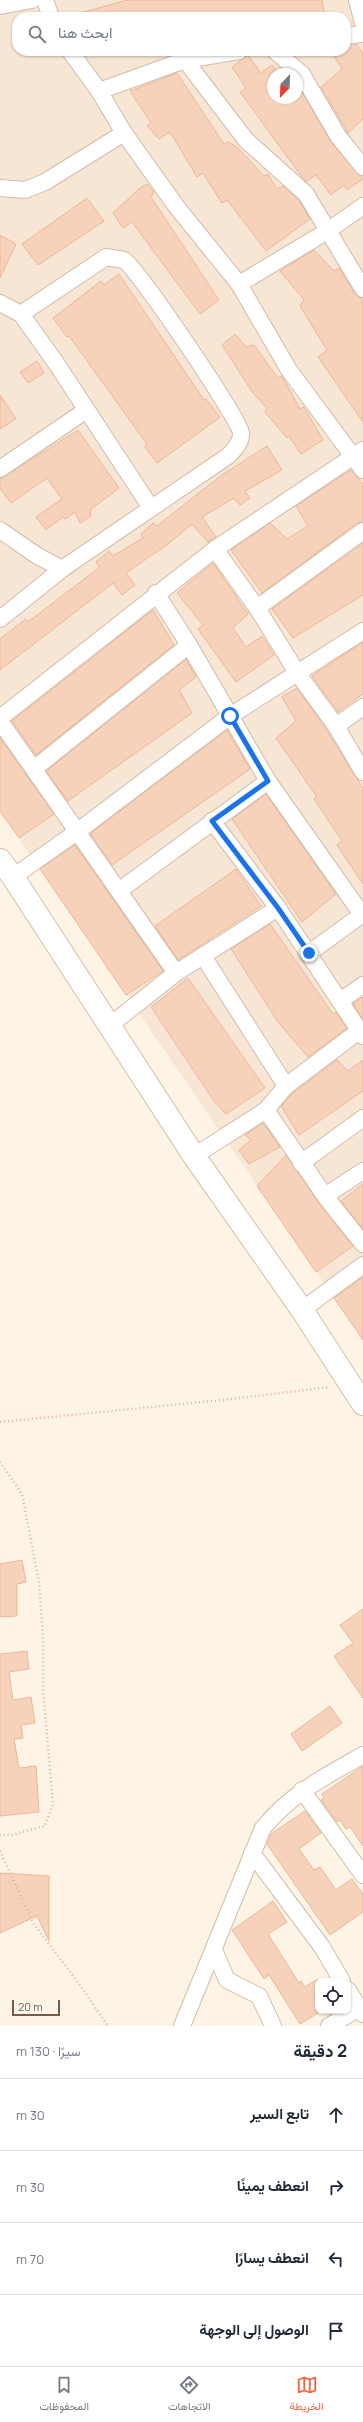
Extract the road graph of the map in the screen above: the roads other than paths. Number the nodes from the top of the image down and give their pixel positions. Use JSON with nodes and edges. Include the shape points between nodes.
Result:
{"nodes":[{"id":1,"x":32,"y":0,"type":"edge"},
{"id":2,"x":46,"y":0,"type":"edge"},
{"id":3,"x":356,"y":0,"type":"edge"},
{"id":4,"x":0,"y":6,"type":"edge"},
{"id":5,"x":50,"y":12,"type":"edge"},
{"id":6,"x":363,"y":23,"type":"edge"},
{"id":7,"x":363,"y":34,"type":"edge"},
{"id":8,"x":351,"y":35,"type":"edge"},
{"id":9,"x":74,"y":56,"type":"edge"},
{"id":10,"x":209,"y":56,"type":"edge"},
{"id":11,"x":281,"y":56,"type":"edge"},
{"id":12,"x":185,"y":60,"type":"junction"},
{"id":13,"x":99,"y":90,"type":"junction"},
{"id":14,"x":124,"y":133,"type":"junction"},
{"id":15,"x":363,"y":167,"type":"edge"},
{"id":16,"x":0,"y":188,"type":"edge"},
{"id":17,"x":363,"y":206,"type":"edge"},
{"id":18,"x":329,"y":230,"type":"junction"},
{"id":19,"x":239,"y":284,"type":"junction"},
{"id":20,"x":363,"y":289,"type":"edge"},
{"id":21,"x":0,"y":304,"type":"edge"},
{"id":22,"x":21,"y":314,"type":"junction"},
{"id":23,"x":86,"y":411,"type":"junction"},
{"id":24,"x":359,"y":453,"type":"edge"},
{"id":25,"x":0,"y":469,"type":"edge"},
{"id":26,"x":363,"y":470,"type":"edge"},
{"id":27,"x":151,"y":508,"type":"junction"},
{"id":28,"x":0,"y":530,"type":"edge"},
{"id":29,"x":363,"y":531,"type":"edge"},
{"id":30,"x":215,"y":549,"type":"junction"},
{"id":31,"x":62,"y":569,"type":"junction"},
{"id":32,"x":156,"y":593,"type":"junction"},
{"id":33,"x":257,"y":608,"type":"junction"},
{"id":34,"x":0,"y":619,"type":"edge"},
{"id":35,"x":363,"y":631,"type":"edge"},
{"id":36,"x":189,"y":645,"type":"junction"},
{"id":37,"x":298,"y":674,"type":"junction"},
{"id":38,"x":363,"y":708,"type":"edge"},
{"id":39,"x":230,"y":716,"type":"junction"},
{"id":40,"x":0,"y":719,"type":"edge"},
{"id":41,"x":336,"y":726,"type":"junction"},
{"id":42,"x":35,"y":768,"type":"junction"},
{"id":43,"x":363,"y":772,"type":"edge"},
{"id":44,"x":268,"y":781,"type":"junction"},
{"id":45,"x":212,"y":821,"type":"junction"},
{"id":46,"x":78,"y":831,"type":"junction"},
{"id":47,"x":6,"y":868,"type":"edge"},
{"id":48,"x":120,"y":890,"type":"junction"},
{"id":49,"x":278,"y":908,"type":"junction"},
{"id":50,"x":363,"y":915,"type":"edge"},
{"id":51,"x":309,"y":953,"type":"junction"},
{"id":52,"x":203,"y":956,"type":"junction"},
{"id":53,"x":176,"y":973,"type":"junction"},
{"id":54,"x":363,"y":986,"type":"edge"},
{"id":55,"x":340,"y":1001,"type":"junction"},
{"id":56,"x":109,"y":1026,"type":"junction"},
{"id":57,"x":361,"y":1033,"type":"edge"},
{"id":58,"x":286,"y":1086,"type":"junction"},
{"id":59,"x":266,"y":1110,"type":"junction"},
{"id":60,"x":363,"y":1118,"type":"edge"},
{"id":61,"x":194,"y":1156,"type":"junction"},
{"id":62,"x":301,"y":1163,"type":"junction"},
{"id":63,"x":363,"y":1171,"type":"edge"},
{"id":64,"x":325,"y":1196,"type":"junction"},
{"id":65,"x":363,"y":1244,"type":"edge"},
{"id":66,"x":363,"y":1265,"type":"edge"},
{"id":67,"x":302,"y":1310,"type":"junction"},
{"id":68,"x":363,"y":1404,"type":"edge"},
{"id":69,"x":363,"y":1755,"type":"edge"},
{"id":70,"x":302,"y":1790,"type":"junction"},
{"id":71,"x":252,"y":1853,"type":"junction"},
{"id":72,"x":363,"y":1875,"type":"edge"},
{"id":73,"x":214,"y":1950,"type":"junction"},
{"id":74,"x":340,"y":1978,"type":"edge"},
{"id":75,"x":351,"y":1995,"type":"edge"},
{"id":76,"x":361,"y":2011,"type":"edge"},
{"id":77,"x":182,"y":2026,"type":"edge"},
{"id":78,"x":273,"y":2026,"type":"edge"},
{"id":79,"x":329,"y":2026,"type":"edge"}],
"edges":[{"from":1,"to":4,"type":"street"},
{"from":2,"to":5,"type":"street"},
{"from":3,"to":6,"type":"street"},
{"from":7,"to":8,"type":"street"},
{"from":9,"to":13,"type":"street"},
{"from":10,"to":12,"type":"street"},
{"from":11,"to":15,"type":"street","via":[[302,74],[338,136]]},
{"from":12,"to":13,"type":"street"},
{"from":12,"to":18,"type":"street","via":[[246,140],[306,194]]},
{"from":13,"to":14,"type":"street"},
{"from":14,"to":16,"type":"street","via":[[45,182],[25,190]]},
{"from":14,"to":19,"type":"street","via":[[176,206]]},
{"from":17,"to":18,"type":"street"},
{"from":18,"to":19,"type":"street"},
{"from":18,"to":20,"type":"street"},
{"from":19,"to":24,"type":"street","via":[[289,370]]},
{"from":21,"to":22,"type":"street"},
{"from":22,"to":23,"type":"street"},
{"from":22,"to":27,"type":"street","via":[[106,257],[124,260],[143,281],[214,384],[239,424],[239,443],[228,456]]},
{"from":23,"to":25,"type":"street"},
{"from":23,"to":27,"type":"street"},
{"from":24,"to":26,"type":"street"},
{"from":24,"to":30,"type":"street"},
{"from":27,"to":31,"type":"street"},
{"from":28,"to":31,"type":"street"},
{"from":29,"to":33,"type":"street"},
{"from":30,"to":32,"type":"street"},
{"from":30,"to":33,"type":"street"},
{"from":31,"to":34,"type":"street"},
{"from":32,"to":36,"type":"street"},
{"from":32,"to":40,"type":"street"},
{"from":33,"to":37,"type":"street"},
{"from":35,"to":37,"type":"street"},
{"from":36,"to":39,"type":"street"},
{"from":36,"to":42,"type":"street"},
{"from":37,"to":39,"type":"street"},
{"from":37,"to":41,"type":"street"},
{"from":38,"to":41,"type":"street"},
{"from":39,"to":44,"type":"street"},
{"from":39,"to":46,"type":"street"},
{"from":40,"to":42,"type":"street"},
{"from":41,"to":43,"type":"street"},
{"from":42,"to":46,"type":"street"},
{"from":44,"to":45,"type":"street"},
{"from":44,"to":50,"type":"street"},
{"from":45,"to":48,"type":"street"},
{"from":45,"to":49,"type":"street"},
{"from":46,"to":47,"type":"street"},
{"from":46,"to":48,"type":"street"},
{"from":47,"to":56,"type":"street"},
{"from":48,"to":53,"type":"street"},
{"from":49,"to":51,"type":"street"},
{"from":49,"to":52,"type":"street"},
{"from":50,"to":51,"type":"street"},
{"from":51,"to":55,"type":"street"},
{"from":52,"to":53,"type":"street"},
{"from":52,"to":58,"type":"street"},
{"from":53,"to":56,"type":"street"},
{"from":54,"to":55,"type":"street"},
{"from":55,"to":57,"type":"street"},
{"from":56,"to":61,"type":"street"},
{"from":57,"to":58,"type":"street"},
{"from":58,"to":59,"type":"street"},
{"from":59,"to":61,"type":"street"},
{"from":59,"to":62,"type":"street"},
{"from":60,"to":62,"type":"street"},
{"from":61,"to":67,"type":"street"},
{"from":62,"to":64,"type":"street"},
{"from":63,"to":64,"type":"street"},
{"from":64,"to":65,"type":"street"},
{"from":66,"to":67,"type":"street"},
{"from":67,"to":68,"type":"street"},
{"from":69,"to":70,"type":"street"},
{"from":70,"to":71,"type":"street","via":[[279,1808],[262,1828]]},
{"from":70,"to":72,"type":"street"},
{"from":71,"to":73,"type":"street"},
{"from":71,"to":74,"type":"street","via":[[322,1947]]},
{"from":73,"to":77,"type":"street"},
{"from":73,"to":78,"type":"street","via":[[227,1980],[259,1996]]},
{"from":75,"to":76,"type":"street"},
{"from":76,"to":79,"type":"street"}]}
